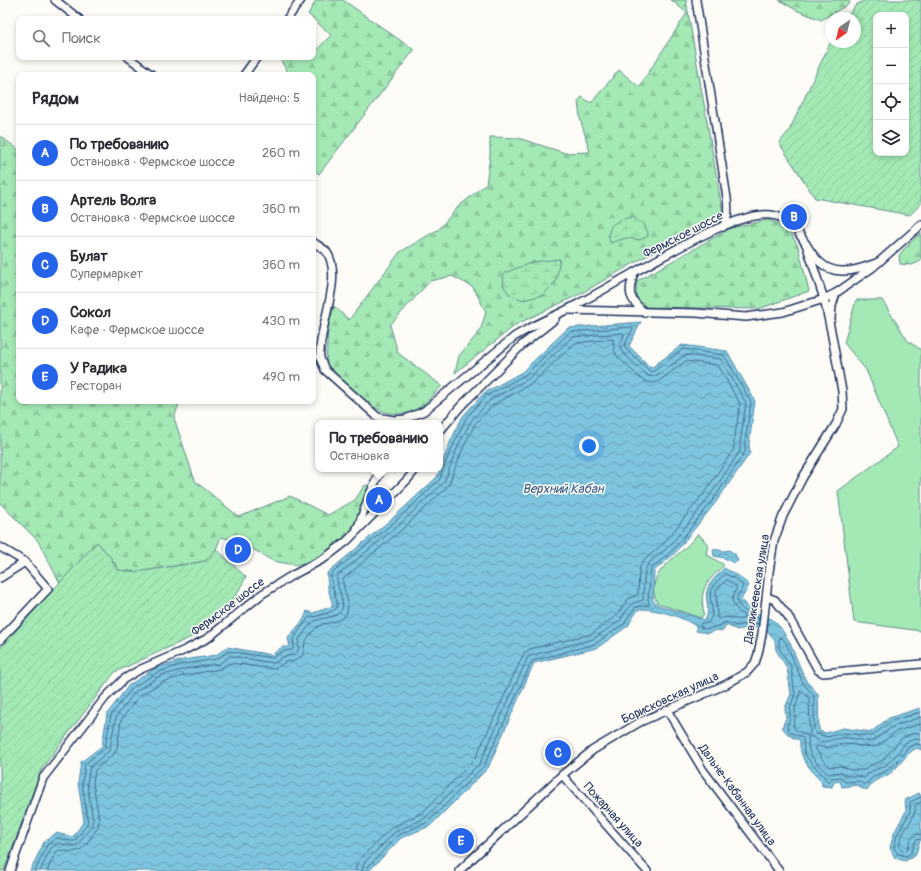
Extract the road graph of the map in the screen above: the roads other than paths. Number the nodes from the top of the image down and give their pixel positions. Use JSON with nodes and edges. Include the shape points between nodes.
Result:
{"nodes":[{"id":1,"x":55,"y":0,"type":"edge"},
{"id":2,"x":302,"y":0,"type":"edge"},
{"id":3,"x":696,"y":0,"type":"edge"},
{"id":4,"x":75,"y":16,"type":"edge"},
{"id":5,"x":289,"y":16,"type":"edge"},
{"id":6,"x":132,"y":60,"type":"edge"},
{"id":7,"x":255,"y":60,"type":"edge"},
{"id":8,"x":148,"y":72,"type":"edge"},
{"id":9,"x":246,"y":72,"type":"edge"},
{"id":10,"x":727,"y":198,"type":"junction"},
{"id":11,"x":748,"y":217,"type":"junction"},
{"id":12,"x":921,"y":225,"type":"edge"},
{"id":13,"x":723,"y":227,"type":"junction"},
{"id":14,"x":316,"y":244,"type":"edge"},
{"id":15,"x":806,"y":244,"type":"junction"},
{"id":16,"x":879,"y":262,"type":"junction"},
{"id":17,"x":634,"y":273,"type":"junction"},
{"id":18,"x":836,"y":293,"type":"junction"},
{"id":19,"x":824,"y":299,"type":"junction"},
{"id":20,"x":565,"y":311,"type":"junction"},
{"id":21,"x":645,"y":313,"type":"junction"},
{"id":22,"x":831,"y":331,"type":"junction"},
{"id":23,"x":377,"y":417,"type":"junction"},
{"id":24,"x":380,"y":420,"type":"edge"},
{"id":25,"x":443,"y":427,"type":"edge"},
{"id":26,"x":380,"y":472,"type":"edge"},
{"id":27,"x":414,"y":472,"type":"edge"},
{"id":28,"x":347,"y":541,"type":"junction"},
{"id":29,"x":0,"y":547,"type":"edge"},
{"id":30,"x":25,"y":562,"type":"junction"},
{"id":31,"x":0,"y":578,"type":"edge"},
{"id":32,"x":767,"y":597,"type":"junction"},
{"id":33,"x":0,"y":640,"type":"edge"},
{"id":34,"x":921,"y":664,"type":"edge"},
{"id":35,"x":747,"y":672,"type":"joint"},
{"id":36,"x":667,"y":710,"type":"junction"},
{"id":37,"x":562,"y":775,"type":"junction"},
{"id":38,"x":10,"y":871,"type":"edge"},
{"id":39,"x":459,"y":871,"type":"edge"},
{"id":40,"x":647,"y":871,"type":"edge"},
{"id":41,"x":779,"y":871,"type":"edge"}],
"edges":[{"from":1,"to":4,"type":"street"},
{"from":2,"to":5,"type":"street"},
{"from":3,"to":10,"type":"street"},
{"from":6,"to":8,"type":"street"},
{"from":7,"to":9,"type":"street"},
{"from":10,"to":11,"type":"street","via":[[732,211],[738,216]]},
{"from":10,"to":13,"type":"street","via":[[728,212]]},
{"from":11,"to":13,"type":"street","name":"Фермское шоссе"},
{"from":11,"to":15,"type":"street","name":"Фермское шоссе","via":[[770,215],[784,219],[796,228]]},
{"from":12,"to":16,"type":"street","name":"Фермское шоссе"},
{"from":13,"to":17,"type":"street","name":"Фермское шоссе","via":[[685,244]]},
{"from":14,"to":23,"type":"street","via":[[326,251],[332,269],[320,359],[325,370]]},
{"from":15,"to":16,"type":"street","name":"Фермское шоссе","via":[[820,262],[831,269],[858,269]]},
{"from":15,"to":19,"type":"street","name":"Фермское шоссе"},
{"from":16,"to":18,"type":"street","name":"Фермское шоссе"},
{"from":17,"to":20,"type":"street","name":"Фермское шоссе"},
{"from":17,"to":21,"type":"street","via":[[630,285],[631,296]]},
{"from":18,"to":19,"type":"street","name":"Фермское шоссе"},
{"from":18,"to":22,"type":"street","via":[[832,306]]},
{"from":19,"to":21,"type":"street","name":"Фермское шоссе","via":[[783,312],[746,317],[696,313]]},
{"from":19,"to":22,"type":"street","name":"Фермское шоссе"},
{"from":20,"to":21,"type":"street","name":"Фермское шоссе"},
{"from":20,"to":23,"type":"street","name":"Фермское шоссе","via":[[514,337],[424,411],[406,419]]},
{"from":20,"to":25,"type":"street","name":"Фермское шоссе","via":[[522,345]]},
{"from":22,"to":32,"type":"street","name":"Давликеевская улица","via":[[843,409],[783,516],[774,541]]},
{"from":23,"to":24,"type":"street"},
{"from":26,"to":28,"type":"street","via":[[359,524]]},
{"from":27,"to":28,"type":"street","name":"Фермское шоссе"},
{"from":28,"to":38,"type":"street","name":"Фермское шоссе","via":[[325,558],[262,594],[208,638],[124,679],[105,698],[43,778]]},
{"from":29,"to":30,"type":"street"},
{"from":30,"to":31,"type":"street"},
{"from":30,"to":33,"type":"street","via":[[48,589]]},
{"from":32,"to":34,"type":"street","via":[[775,600],[788,616],[818,670],[823,673]]},
{"from":32,"to":35,"type":"street","name":"Давликеевская улица","via":[[758,654]]},
{"from":35,"to":36,"type":"street","name":"Борисковская улица","via":[[727,684]]},
{"from":36,"to":37,"type":"street","name":"Борисковская улица","via":[[640,722],[593,750]]},
{"from":36,"to":41,"type":"street","name":"Дальне-Кабанная улица","via":[[703,770]]},
{"from":37,"to":39,"type":"street","name":"Борисковская улица"},
{"from":37,"to":40,"type":"street","name":"Пожарная улица"}]}
